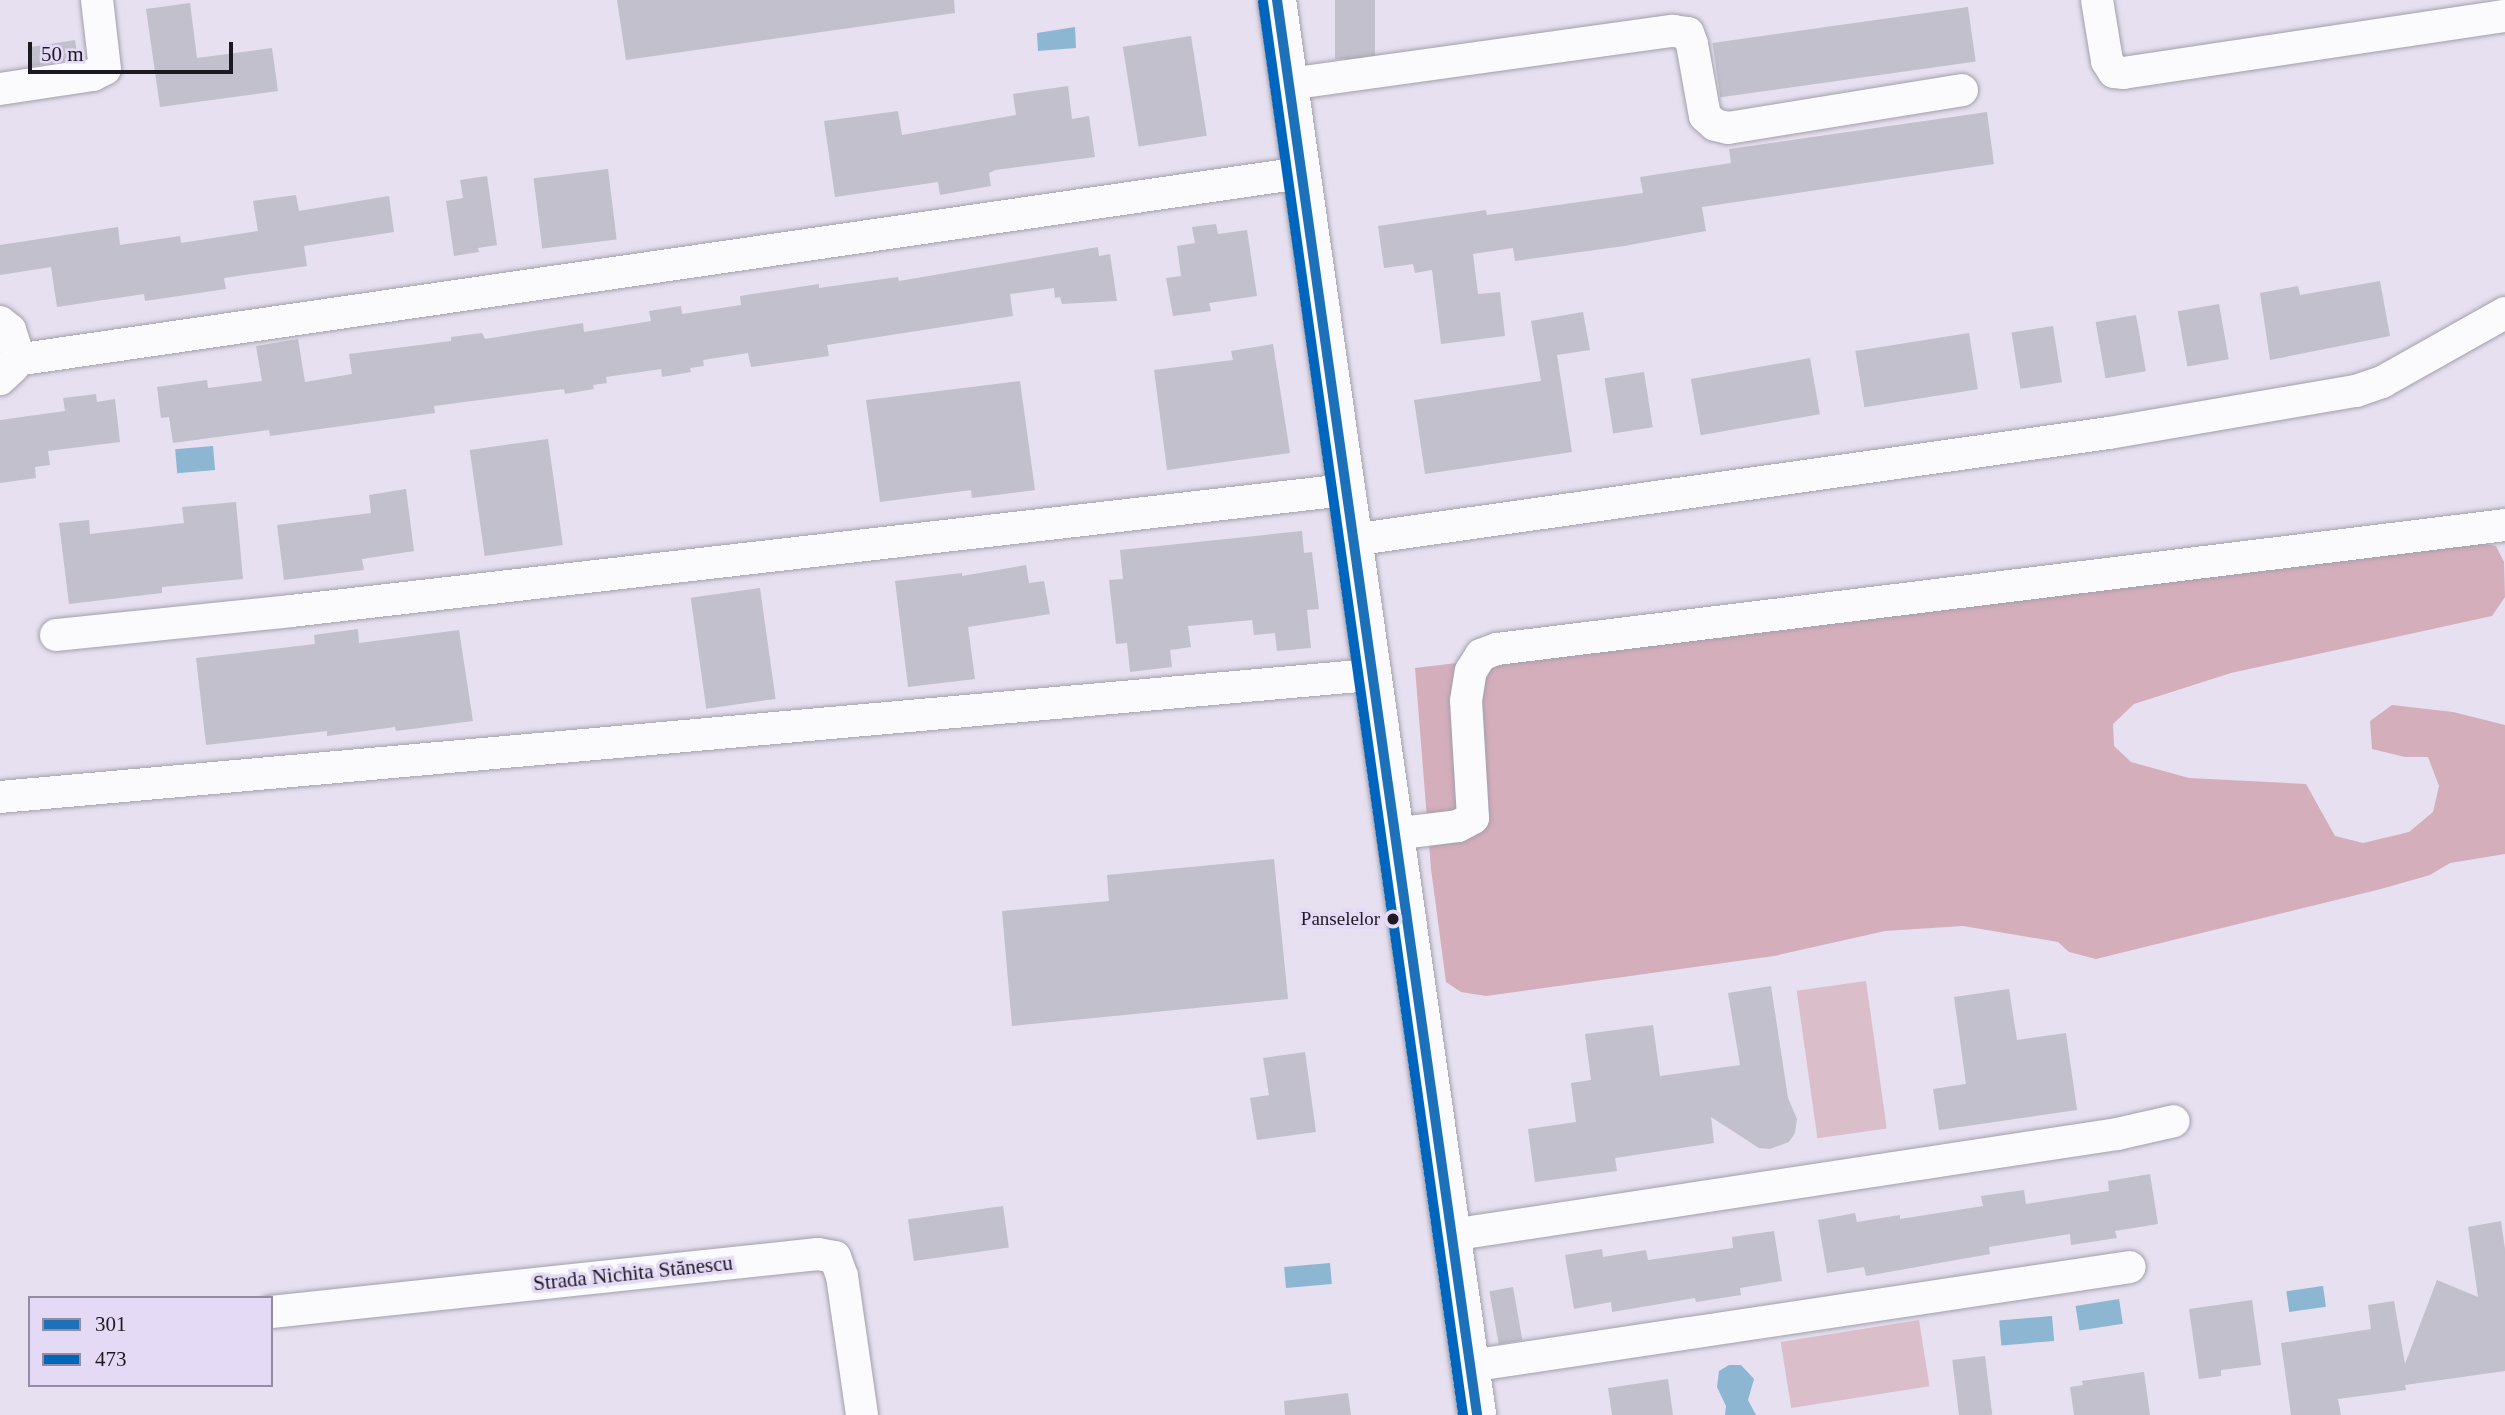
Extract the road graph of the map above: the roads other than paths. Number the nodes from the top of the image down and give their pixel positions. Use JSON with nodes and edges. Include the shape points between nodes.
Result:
{"nodes":[{"id":1,"x":97,"y":0,"type":"edge"},
{"id":2,"x":1278,"y":0,"type":"edge"},
{"id":3,"x":2097,"y":0,"type":"edge"},
{"id":4,"x":2505,"y":16,"type":"edge"},
{"id":5,"x":1289,"y":84,"type":"junction"},
{"id":6,"x":0,"y":89,"type":"edge"},
{"id":7,"x":1962,"y":90,"type":"dead end"},
{"id":8,"x":1301,"y":173,"type":"junction"},
{"id":9,"x":2505,"y":313,"type":"edge"},
{"id":10,"x":0,"y":322,"type":"edge"},
{"id":11,"x":8,"y":369,"type":"edge"},
{"id":12,"x":1345,"y":491,"type":"junction"},
{"id":13,"x":2505,"y":525,"type":"edge"},
{"id":14,"x":1352,"y":540,"type":"junction"},
{"id":15,"x":56,"y":635,"type":"dead end"},
{"id":16,"x":1371,"y":675,"type":"junction"},
{"id":17,"x":0,"y":797,"type":"edge"},
{"id":18,"x":1393,"y":834,"type":"junction"},
{"id":19,"x":2174,"y":1121,"type":"dead end"},
{"id":20,"x":1451,"y":1235,"type":"junction"},
{"id":21,"x":2130,"y":1267,"type":"dead end"},
{"id":22,"x":273,"y":1311,"type":"edge"},
{"id":23,"x":1470,"y":1366,"type":"junction"},
{"id":24,"x":862,"y":1415,"type":"edge"},
{"id":25,"x":1477,"y":1415,"type":"edge"}],
"edges":[{"from":1,"to":6,"type":"street","via":[[104,69],[93,75]]},
{"from":2,"to":5,"type":"street"},
{"from":3,"to":4,"type":"street","via":[[2107,61],[2114,72],[2123,74]]},
{"from":5,"to":7,"type":"street","via":[[1673,31],[1688,33],[1705,116],[1728,128]]},
{"from":5,"to":8,"type":"street"},
{"from":8,"to":11,"type":"street"},
{"from":8,"to":12,"type":"street"},
{"from":9,"to":14,"type":"street","via":[[2382,382],[2356,391],[2109,433]]},
{"from":10,"to":11,"type":"street","via":[[15,340]]},
{"from":12,"to":14,"type":"street"},
{"from":12,"to":15,"type":"street"},
{"from":13,"to":18,"type":"street","via":[[1497,649],[1481,655],[1471,671],[1466,701],[1473,818],[1458,826]]},
{"from":14,"to":16,"type":"street"},
{"from":16,"to":17,"type":"street"},
{"from":16,"to":18,"type":"street"},
{"from":18,"to":20,"type":"street"},
{"from":19,"to":20,"type":"street"},
{"from":20,"to":23,"type":"street"},
{"from":21,"to":23,"type":"street"},
{"from":22,"to":24,"type":"street","name":"Strada Nichita Stănescu","via":[[818,1254],[835,1257],[842,1276]]},
{"from":23,"to":25,"type":"street"}]}
